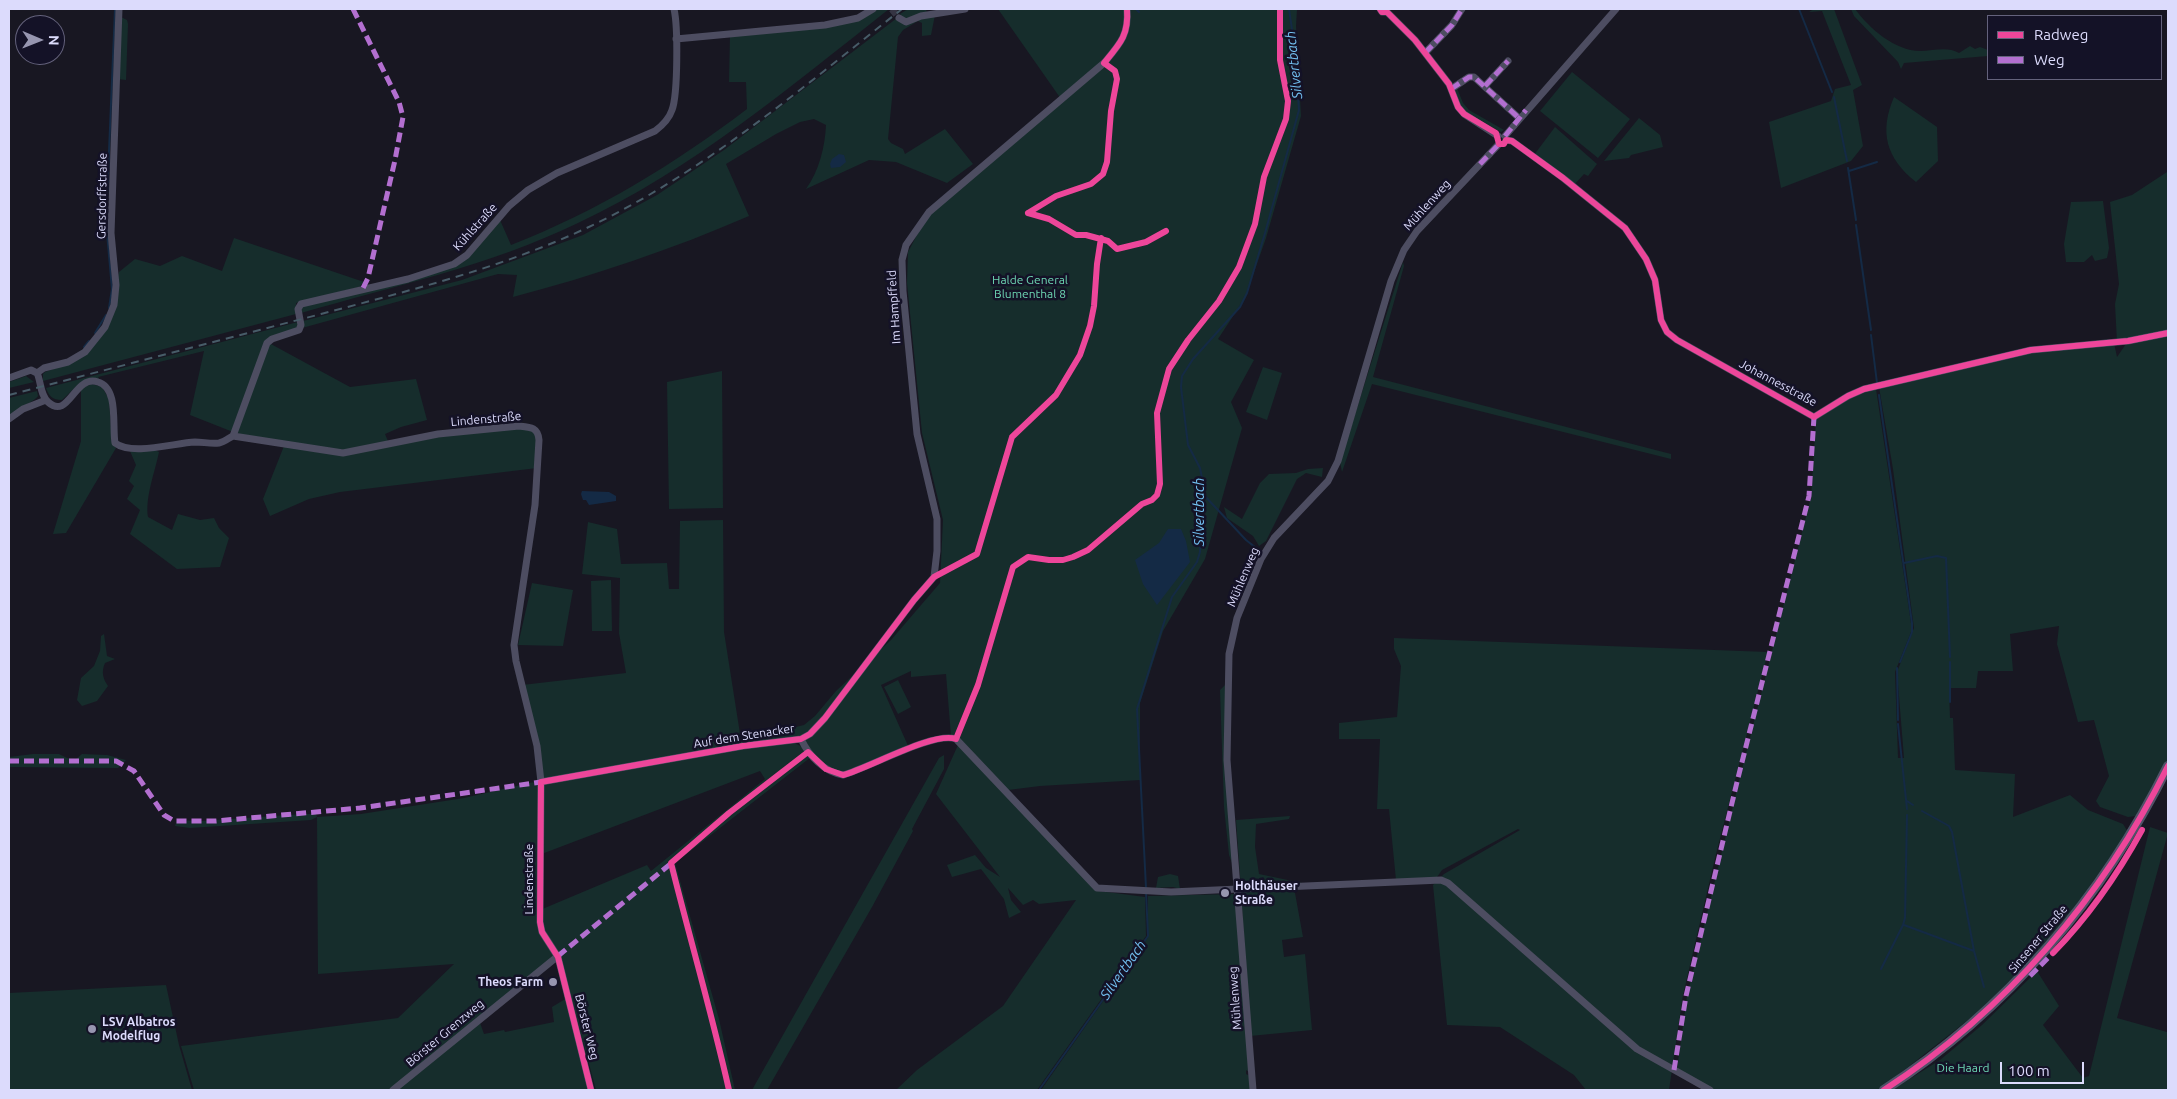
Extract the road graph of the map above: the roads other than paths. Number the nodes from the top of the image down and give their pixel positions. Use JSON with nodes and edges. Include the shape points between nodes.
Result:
{"nodes":[{"id":1,"x":119,"y":9,"type":"edge"},
{"id":2,"x":674,"y":9,"type":"edge"},
{"id":3,"x":873,"y":9,"type":"edge"},
{"id":4,"x":965,"y":9,"type":"edge"},
{"id":5,"x":1127,"y":9,"type":"edge"},
{"id":6,"x":1383,"y":9,"type":"edge"},
{"id":7,"x":1462,"y":9,"type":"edge"},
{"id":8,"x":1616,"y":9,"type":"edge"},
{"id":9,"x":899,"y":18,"type":"dead end"},
{"id":10,"x":676,"y":39,"type":"junction"},
{"id":11,"x":1425,"y":53,"type":"junction"},
{"id":12,"x":1508,"y":61,"type":"dead end"},
{"id":13,"x":1486,"y":86,"type":"junction"},
{"id":14,"x":1451,"y":89,"type":"junction"},
{"id":15,"x":1519,"y":118,"type":"junction"},
{"id":16,"x":1502,"y":139,"type":"junction"},
{"id":17,"x":2168,"y":333,"type":"edge"},
{"id":18,"x":37,"y":372,"type":"junction"},
{"id":19,"x":9,"y":378,"type":"edge"},
{"id":20,"x":46,"y":400,"type":"junction"},
{"id":21,"x":9,"y":419,"type":"edge"},
{"id":22,"x":233,"y":436,"type":"junction"},
{"id":23,"x":934,"y":577,"type":"joint"},
{"id":24,"x":801,"y":739,"type":"junction"},
{"id":25,"x":2168,"y":766,"type":"edge"},
{"id":26,"x":541,"y":782,"type":"junction"},
{"id":27,"x":1238,"y":890,"type":"junction"},
{"id":28,"x":558,"y":956,"type":"junction"},
{"id":29,"x":561,"y":969,"type":"joint"},
{"id":30,"x":393,"y":1090,"type":"edge"},
{"id":31,"x":591,"y":1090,"type":"edge"},
{"id":32,"x":1253,"y":1090,"type":"edge"},
{"id":33,"x":1710,"y":1090,"type":"edge"},
{"id":34,"x":1884,"y":1090,"type":"edge"}],
"edges":[{"from":1,"to":18,"type":"street","name":"Gersdorffstraße","via":[[111,234],[116,285],[114,305],[105,327],[85,352],[68,362]]},
{"from":2,"to":10,"type":"street","name":"Kühlstraße"},
{"from":3,"to":10,"type":"street","via":[[858,18],[825,25]]},
{"from":4,"to":9,"type":"street","via":[[921,16],[906,22]]},
{"from":5,"to":23,"type":"street","name":"Im Hampffeld","via":[[1128,23],[1123,40],[1104,63],[930,212],[906,245],[902,260],[903,291],[917,434],[937,519]]},
{"from":6,"to":11,"type":"street","name":"Johannesstraße"},
{"from":7,"to":11,"type":"street","via":[[1452,26]]},
{"from":8,"to":15,"type":"street","name":"Mühlenweg"},
{"from":10,"to":22,"type":"street","name":"Kühlstraße","via":[[675,98],[662,126],[556,173],[528,190],[509,206],[471,251],[454,264],[408,279],[301,304],[298,309],[299,330],[267,343]]},
{"from":11,"to":14,"type":"street","name":"Johannesstraße"},
{"from":12,"to":13,"type":"street"},
{"from":13,"to":14,"type":"street","via":[[1471,77]]},
{"from":13,"to":15,"type":"street"},
{"from":14,"to":16,"type":"street","name":"Johannesstraße","via":[[1464,114]]},
{"from":15,"to":16,"type":"street","name":"Mühlenweg"},
{"from":16,"to":17,"type":"street","name":"Johannesstraße","via":[[1512,141],[1625,228],[1646,259],[1655,280],[1661,320],[1667,332],[1814,417],[1864,389],[1983,360],[2031,350],[2128,341]]},
{"from":16,"to":27,"type":"street","name":"Mühlenweg","via":[[1417,231],[1404,250],[1391,281],[1338,461],[1328,482],[1274,538],[1261,559],[1238,618],[1229,654],[1227,760]]},
{"from":18,"to":19,"type":"street","via":[[31,370]]},
{"from":18,"to":20,"type":"street"},
{"from":20,"to":21,"type":"street","via":[[23,409]]},
{"from":20,"to":22,"type":"street","name":"Lindenstraße","via":[[53,405],[62,405],[85,382],[99,382],[106,386],[113,404],[114,443],[120,446],[220,443]]},
{"from":22,"to":26,"type":"street","name":"Lindenstraße","via":[[343,453],[438,434],[519,426],[531,426],[535,430],[539,440],[534,506],[514,644],[537,746]]},
{"from":23,"to":24,"type":"street","name":"Auf dem Stenacker","via":[[825,718]]},
{"from":24,"to":26,"type":"street","name":"Auf dem Stenacker"},
{"from":24,"to":27,"type":"street","via":[[808,752],[826,769],[843,775],[926,742],[944,737],[956,739],[1097,888],[1152,893]]},
{"from":25,"to":34,"type":"main road","name":"Sinsener Straße","via":[[2138,824],[2076,913],[2041,956],[1990,1009],[1940,1052]]},
{"from":26,"to":28,"type":"street","name":"Lindenstraße","via":[[540,922],[542,932]]},
{"from":27,"to":32,"type":"street","name":"Mühlenweg"},
{"from":27,"to":33,"type":"street","via":[[1441,880],[1637,1050]]},
{"from":28,"to":29,"type":"street","name":"Lindenstraße"},
{"from":28,"to":30,"type":"street","name":"Börster Grenzweg"},
{"from":29,"to":31,"type":"street","name":"Börster Weg"}]}
